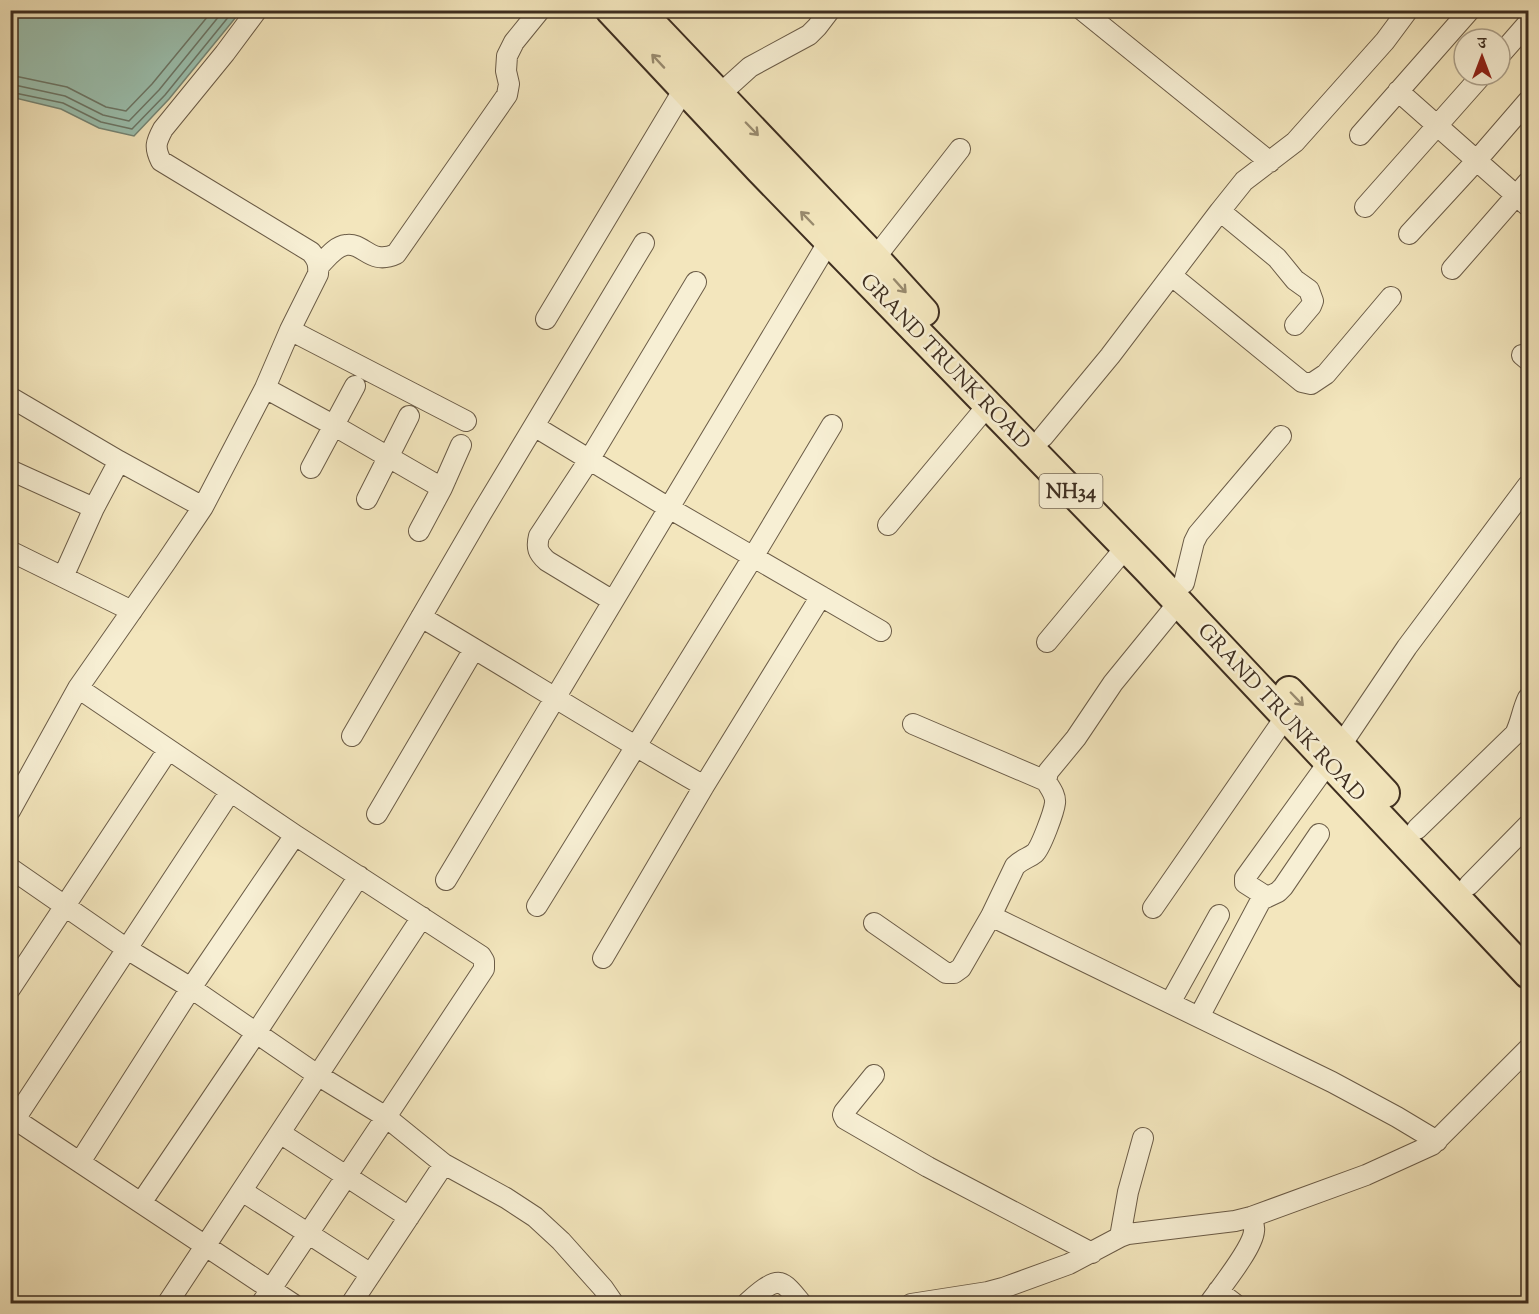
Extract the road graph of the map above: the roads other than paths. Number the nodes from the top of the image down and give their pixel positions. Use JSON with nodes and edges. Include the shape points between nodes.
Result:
{"nodes":[{"id":1,"x":257,"y":10,"type":"edge"},
{"id":2,"x":540,"y":10,"type":"edge"},
{"id":3,"x":610,"y":10,"type":"edge"},
{"id":4,"x":639,"y":10,"type":"edge"},
{"id":5,"x":830,"y":10,"type":"edge"},
{"id":6,"x":1082,"y":10,"type":"edge"},
{"id":7,"x":1408,"y":10,"type":"edge"},
{"id":8,"x":1470,"y":10,"type":"edge"},
{"id":9,"x":1528,"y":23,"type":"edge"},
{"id":10,"x":1512,"y":41,"type":"edge"},
{"id":11,"x":1471,"y":87,"type":"edge"},
{"id":12,"x":684,"y":89,"type":"junction"},
{"id":13,"x":1398,"y":91,"type":"junction"},
{"id":14,"x":719,"y":95,"type":"junction"},
{"id":15,"x":1528,"y":101,"type":"edge"},
{"id":16,"x":1437,"y":125,"type":"junction"},
{"id":17,"x":1359,"y":135,"type":"dead end"},
{"id":18,"x":960,"y":149,"type":"dead end"},
{"id":19,"x":1477,"y":160,"type":"junction"},
{"id":20,"x":1270,"y":162,"type":"junction"},
{"id":21,"x":1525,"y":195,"type":"edge"},
{"id":22,"x":1365,"y":207,"type":"dead end"},
{"id":23,"x":1220,"y":211,"type":"junction"},
{"id":24,"x":1409,"y":234,"type":"dead end"},
{"id":25,"x":829,"y":241,"type":"junction"},
{"id":26,"x":644,"y":243,"type":"dead end"},
{"id":27,"x":875,"y":258,"type":"junction"},
{"id":28,"x":315,"y":259,"type":"junction"},
{"id":29,"x":1452,"y":268,"type":"dead end"},
{"id":30,"x":1172,"y":276,"type":"junction"},
{"id":31,"x":696,"y":282,"type":"dead end"},
{"id":32,"x":1391,"y":297,"type":"dead end"},
{"id":33,"x":546,"y":319,"type":"dead end"},
{"id":34,"x":1295,"y":325,"type":"dead end"},
{"id":35,"x":290,"y":330,"type":"junction"},
{"id":36,"x":355,"y":386,"type":"dead end"},
{"id":37,"x":265,"y":388,"type":"junction"},
{"id":38,"x":10,"y":397,"type":"edge"},
{"id":39,"x":988,"y":405,"type":"junction"},
{"id":40,"x":409,"y":416,"type":"dead end"},
{"id":41,"x":466,"y":421,"type":"dead end"},
{"id":42,"x":333,"y":425,"type":"junction"},
{"id":43,"x":832,"y":425,"type":"dead end"},
{"id":44,"x":534,"y":426,"type":"junction"},
{"id":45,"x":1281,"y":436,"type":"dead end"},
{"id":46,"x":1043,"y":437,"type":"junction"},
{"id":47,"x":461,"y":445,"type":"dead end"},
{"id":48,"x":387,"y":456,"type":"junction"},
{"id":49,"x":589,"y":459,"type":"junction"},
{"id":50,"x":119,"y":461,"type":"junction"},
{"id":51,"x":311,"y":468,"type":"dead end"},
{"id":52,"x":10,"y":470,"type":"edge"},
{"id":53,"x":1528,"y":485,"type":"edge"},
{"id":54,"x":442,"y":488,"type":"junction"},
{"id":55,"x":367,"y":499,"type":"dead end"},
{"id":56,"x":203,"y":507,"type":"junction"},
{"id":57,"x":94,"y":508,"type":"junction"},
{"id":58,"x":669,"y":508,"type":"junction"},
{"id":59,"x":888,"y":525,"type":"dead end"},
{"id":60,"x":419,"y":531,"type":"dead end"},
{"id":61,"x":1126,"y":547,"type":"junction"},
{"id":62,"x":10,"y":551,"type":"edge"},
{"id":63,"x":753,"y":557,"type":"junction"},
{"id":64,"x":63,"y":577,"type":"junction"},
{"id":65,"x":1181,"y":593,"type":"junction"},
{"id":66,"x":821,"y":596,"type":"junction"},
{"id":67,"x":613,"y":601,"type":"junction"},
{"id":68,"x":132,"y":610,"type":"junction"},
{"id":69,"x":421,"y":617,"type":"junction"},
{"id":70,"x":881,"y":631,"type":"dead end"},
{"id":71,"x":1047,"y":642,"type":"dead end"},
{"id":72,"x":474,"y":648,"type":"junction"},
{"id":73,"x":78,"y":688,"type":"junction"},
{"id":74,"x":555,"y":697,"type":"junction"},
{"id":75,"x":1528,"y":698,"type":"edge"},
{"id":76,"x":1286,"y":716,"type":"junction"},
{"id":77,"x":913,"y":724,"type":"dead end"},
{"id":78,"x":352,"y":736,"type":"dead end"},
{"id":79,"x":634,"y":746,"type":"junction"},
{"id":80,"x":168,"y":750,"type":"junction"},
{"id":81,"x":1335,"y":753,"type":"junction"},
{"id":82,"x":1046,"y":782,"type":"junction"},
{"id":83,"x":705,"y":786,"type":"junction"},
{"id":84,"x":230,"y":792,"type":"junction"},
{"id":85,"x":10,"y":811,"type":"edge"},
{"id":86,"x":377,"y":814,"type":"dead end"},
{"id":87,"x":1528,"y":825,"type":"edge"},
{"id":88,"x":1417,"y":829,"type":"junction"},
{"id":89,"x":1319,"y":834,"type":"dead end"},
{"id":90,"x":295,"y":835,"type":"junction"},
{"id":91,"x":10,"y":868,"type":"edge"},
{"id":92,"x":358,"y":876,"type":"junction"},
{"id":93,"x":446,"y":880,"type":"dead end"},
{"id":94,"x":1469,"y":885,"type":"junction"},
{"id":95,"x":1267,"y":897,"type":"junction"},
{"id":96,"x":66,"y":905,"type":"junction"},
{"id":97,"x":537,"y":906,"type":"dead end"},
{"id":98,"x":1153,"y":908,"type":"dead end"},
{"id":99,"x":1219,"y":915,"type":"dead end"},
{"id":100,"x":992,"y":916,"type":"junction"},
{"id":101,"x":422,"y":917,"type":"junction"},
{"id":102,"x":874,"y":923,"type":"dead end"},
{"id":103,"x":128,"y":949,"type":"junction"},
{"id":104,"x":1528,"y":951,"type":"edge"},
{"id":105,"x":603,"y":958,"type":"dead end"},
{"id":106,"x":1528,"y":974,"type":"edge"},
{"id":107,"x":191,"y":988,"type":"junction"},
{"id":108,"x":10,"y":989,"type":"edge"},
{"id":109,"x":1170,"y":1003,"type":"junction"},
{"id":110,"x":1199,"y":1017,"type":"junction"},
{"id":111,"x":256,"y":1033,"type":"junction"},
{"id":112,"x":1528,"y":1049,"type":"edge"},
{"id":113,"x":318,"y":1076,"type":"junction"},
{"id":114,"x":874,"y":1076,"type":"dead end"},
{"id":115,"x":386,"y":1117,"type":"junction"},
{"id":116,"x":13,"y":1118,"type":"edge"},
{"id":117,"x":280,"y":1134,"type":"junction"},
{"id":118,"x":1143,"y":1138,"type":"dead end"},
{"id":119,"x":1437,"y":1141,"type":"junction"},
{"id":120,"x":80,"y":1162,"type":"junction"},
{"id":121,"x":444,"y":1164,"type":"junction"},
{"id":122,"x":347,"y":1176,"type":"junction"},
{"id":123,"x":242,"y":1191,"type":"junction"},
{"id":124,"x":141,"y":1203,"type":"junction"},
{"id":125,"x":409,"y":1217,"type":"junction"},
{"id":126,"x":1251,"y":1217,"type":"junction"},
{"id":127,"x":308,"y":1233,"type":"junction"},
{"id":128,"x":1120,"y":1237,"type":"junction"},
{"id":129,"x":205,"y":1246,"type":"junction"},
{"id":130,"x":1092,"y":1253,"type":"junction"},
{"id":131,"x":371,"y":1274,"type":"junction"},
{"id":132,"x":266,"y":1296,"type":"edge"},
{"id":133,"x":1214,"y":1297,"type":"edge"},
{"id":134,"x":986,"y":1298,"type":"edge"},
{"id":135,"x":168,"y":1303,"type":"edge"},
{"id":136,"x":292,"y":1304,"type":"edge"},
{"id":137,"x":351,"y":1304,"type":"edge"},
{"id":138,"x":614,"y":1304,"type":"edge"},
{"id":139,"x":746,"y":1304,"type":"edge"},
{"id":140,"x":802,"y":1304,"type":"edge"},
{"id":141,"x":911,"y":1304,"type":"edge"},
{"id":142,"x":1234,"y":1304,"type":"edge"}],
"edges":[{"from":1,"to":28,"type":"street","via":[[163,129],[156,152],[161,161]]},
{"from":2,"to":28,"type":"street","via":[[507,56],[507,95],[396,254],[376,257],[346,244]]},
{"from":12,"to":3,"type":"highway","name":"GRAND TRUNK ROAD","number":"NH34","one_way":true},
{"from":4,"to":14,"type":"highway","name":"GRAND TRUNK ROAD","number":"NH34"},
{"from":5,"to":14,"type":"street","via":[[809,36],[750,67]]},
{"from":6,"to":20,"type":"street"},
{"from":7,"to":20,"type":"street","via":[[1378,50],[1295,142]]},
{"from":8,"to":13,"type":"street"},
{"from":9,"to":10,"type":"street"},
{"from":11,"to":16,"type":"street"},
{"from":25,"to":12,"type":"highway","name":"GRAND TRUNK ROAD","number":"NH34","one_way":true},
{"from":12,"to":33,"type":"street"},
{"from":13,"to":16,"type":"street"},
{"from":13,"to":17,"type":"street"},
{"from":14,"to":27,"type":"highway","name":"GRAND TRUNK ROAD","number":"NH34","one_way":true},
{"from":15,"to":19,"type":"street"},
{"from":16,"to":19,"type":"street"},
{"from":16,"to":22,"type":"street"},
{"from":18,"to":27,"type":"street"},
{"from":19,"to":21,"type":"street"},
{"from":19,"to":24,"type":"street"},
{"from":20,"to":23,"type":"street","via":[[1244,181]]},
{"from":21,"to":29,"type":"street"},
{"from":23,"to":30,"type":"street"},
{"from":23,"to":34,"type":"street","via":[[1309,290],[1313,301]]},
{"from":25,"to":39,"type":"highway","name":"GRAND TRUNK ROAD","number":"NH34"},
{"from":25,"to":58,"type":"street"},
{"from":26,"to":44,"type":"street"},
{"from":27,"to":46,"type":"highway","name":"GRAND TRUNK ROAD","number":"NH34","one_way":true},
{"from":28,"to":35,"type":"street","via":[[318,274]]},
{"from":30,"to":32,"type":"street","via":[[1302,382],[1311,384],[1326,374]]},
{"from":30,"to":46,"type":"street"},
{"from":31,"to":49,"type":"street"},
{"from":35,"to":37,"type":"street"},
{"from":35,"to":41,"type":"street"},
{"from":36,"to":42,"type":"street"},
{"from":37,"to":42,"type":"street"},
{"from":37,"to":56,"type":"street"},
{"from":38,"to":50,"type":"street"},
{"from":39,"to":59,"type":"street"},
{"from":39,"to":61,"type":"highway","name":"GRAND TRUNK ROAD","number":"NH34"},
{"from":40,"to":48,"type":"street"},
{"from":42,"to":48,"type":"street"},
{"from":42,"to":51,"type":"street"},
{"from":43,"to":63,"type":"street"},
{"from":44,"to":49,"type":"street"},
{"from":44,"to":69,"type":"street"},
{"from":45,"to":65,"type":"street","via":[[1198,534]]},
{"from":46,"to":65,"type":"highway","name":"GRAND TRUNK ROAD","number":"NH34"},
{"from":47,"to":54,"type":"street"},
{"from":48,"to":54,"type":"street"},
{"from":48,"to":55,"type":"street"},
{"from":49,"to":58,"type":"street"},
{"from":49,"to":67,"type":"street","via":[[537,545],[547,561]]},
{"from":50,"to":56,"type":"street"},
{"from":50,"to":57,"type":"street"},
{"from":52,"to":57,"type":"street"},
{"from":53,"to":81,"type":"street","via":[[1407,647]]},
{"from":54,"to":60,"type":"street"},
{"from":56,"to":68,"type":"street"},
{"from":57,"to":64,"type":"street"},
{"from":58,"to":63,"type":"street"},
{"from":58,"to":67,"type":"street"},
{"from":61,"to":65,"type":"highway","name":"GRAND TRUNK ROAD","number":"NH34"},
{"from":61,"to":71,"type":"street"},
{"from":62,"to":64,"type":"street"},
{"from":63,"to":66,"type":"street"},
{"from":63,"to":79,"type":"street"},
{"from":64,"to":68,"type":"street"},
{"from":65,"to":76,"type":"highway","name":"GRAND TRUNK ROAD","number":"NH34"},
{"from":65,"to":81,"type":"highway","name":"GRAND TRUNK ROAD","number":"NH34","one_way":true},
{"from":65,"to":82,"type":"street","via":[[1048,772]]},
{"from":66,"to":70,"type":"street"},
{"from":66,"to":83,"type":"street"},
{"from":67,"to":74,"type":"street"},
{"from":68,"to":73,"type":"street"},
{"from":69,"to":72,"type":"street"},
{"from":69,"to":78,"type":"street"},
{"from":72,"to":74,"type":"street"},
{"from":72,"to":86,"type":"street"},
{"from":73,"to":80,"type":"street"},
{"from":73,"to":85,"type":"street"},
{"from":74,"to":79,"type":"street"},
{"from":74,"to":93,"type":"street"},
{"from":75,"to":88,"type":"street","via":[[1515,734]]},
{"from":76,"to":81,"type":"highway","name":"GRAND TRUNK ROAD","number":"NH34"},
{"from":76,"to":98,"type":"street"},
{"from":77,"to":82,"type":"street"},
{"from":79,"to":83,"type":"street"},
{"from":79,"to":97,"type":"street"},
{"from":80,"to":84,"type":"street"},
{"from":80,"to":96,"type":"street"},
{"from":81,"to":88,"type":"highway","name":"GRAND TRUNK ROAD","number":"NH34"},
{"from":81,"to":95,"type":"street","via":[[1245,878],[1248,886]]},
{"from":81,"to":106,"type":"highway","name":"GRAND TRUNK ROAD","number":"NH34"},
{"from":82,"to":100,"type":"street","via":[[1055,803],[1042,840],[1035,853],[1015,866]]},
{"from":83,"to":105,"type":"street"},
{"from":84,"to":90,"type":"street"},
{"from":84,"to":103,"type":"street"},
{"from":87,"to":94,"type":"street"},
{"from":88,"to":94,"type":"highway","name":"GRAND TRUNK ROAD","number":"NH34"},
{"from":89,"to":95,"type":"street","via":[[1278,892]]},
{"from":90,"to":92,"type":"street"},
{"from":90,"to":107,"type":"street"},
{"from":91,"to":96,"type":"street"},
{"from":92,"to":101,"type":"street"},
{"from":92,"to":111,"type":"street"},
{"from":94,"to":104,"type":"highway","name":"GRAND TRUNK ROAD","number":"NH34"},
{"from":95,"to":110,"type":"street","via":[[1260,900]]},
{"from":96,"to":103,"type":"street"},
{"from":96,"to":108,"type":"street"},
{"from":99,"to":109,"type":"street"},
{"from":100,"to":102,"type":"street","via":[[961,968],[954,973],[946,973]]},
{"from":100,"to":109,"type":"street"},
{"from":101,"to":113,"type":"street"},
{"from":101,"to":115,"type":"street","via":[[482,956],[484,969]]},
{"from":103,"to":107,"type":"street"},
{"from":103,"to":116,"type":"street"},
{"from":107,"to":111,"type":"street"},
{"from":107,"to":120,"type":"street"},
{"from":109,"to":110,"type":"street"},
{"from":110,"to":119,"type":"street","via":[[1332,1082]]},
{"from":111,"to":113,"type":"street"},
{"from":111,"to":124,"type":"street"},
{"from":112,"to":119,"type":"street"},
{"from":113,"to":115,"type":"street"},
{"from":113,"to":117,"type":"street"},
{"from":114,"to":130,"type":"street","via":[[844,1112],[845,1119]]},
{"from":115,"to":121,"type":"street"},
{"from":115,"to":122,"type":"street"},
{"from":116,"to":120,"type":"street"},
{"from":117,"to":122,"type":"street"},
{"from":117,"to":123,"type":"street"},
{"from":118,"to":128,"type":"street"},
{"from":119,"to":126,"type":"street","via":[[1376,1171]]},
{"from":120,"to":124,"type":"street"},
{"from":121,"to":125,"type":"street"},
{"from":121,"to":138,"type":"street","via":[[535,1217],[561,1241]]},
{"from":122,"to":125,"type":"street"},
{"from":122,"to":127,"type":"street"},
{"from":123,"to":127,"type":"street"},
{"from":123,"to":129,"type":"street"},
{"from":124,"to":129,"type":"street"},
{"from":125,"to":131,"type":"street"},
{"from":126,"to":128,"type":"street"},
{"from":126,"to":133,"type":"street","via":[[1252,1238]]},
{"from":127,"to":131,"type":"street"},
{"from":127,"to":132,"type":"street"},
{"from":128,"to":130,"type":"street"},
{"from":129,"to":132,"type":"street"},
{"from":129,"to":135,"type":"street"},
{"from":130,"to":134,"type":"street"},
{"from":131,"to":137,"type":"street"},
{"from":132,"to":136,"type":"street"},
{"from":133,"to":142,"type":"street"},
{"from":134,"to":141,"type":"street"},
{"from":139,"to":140,"type":"street","via":[[768,1286],[780,1283]]}]}
